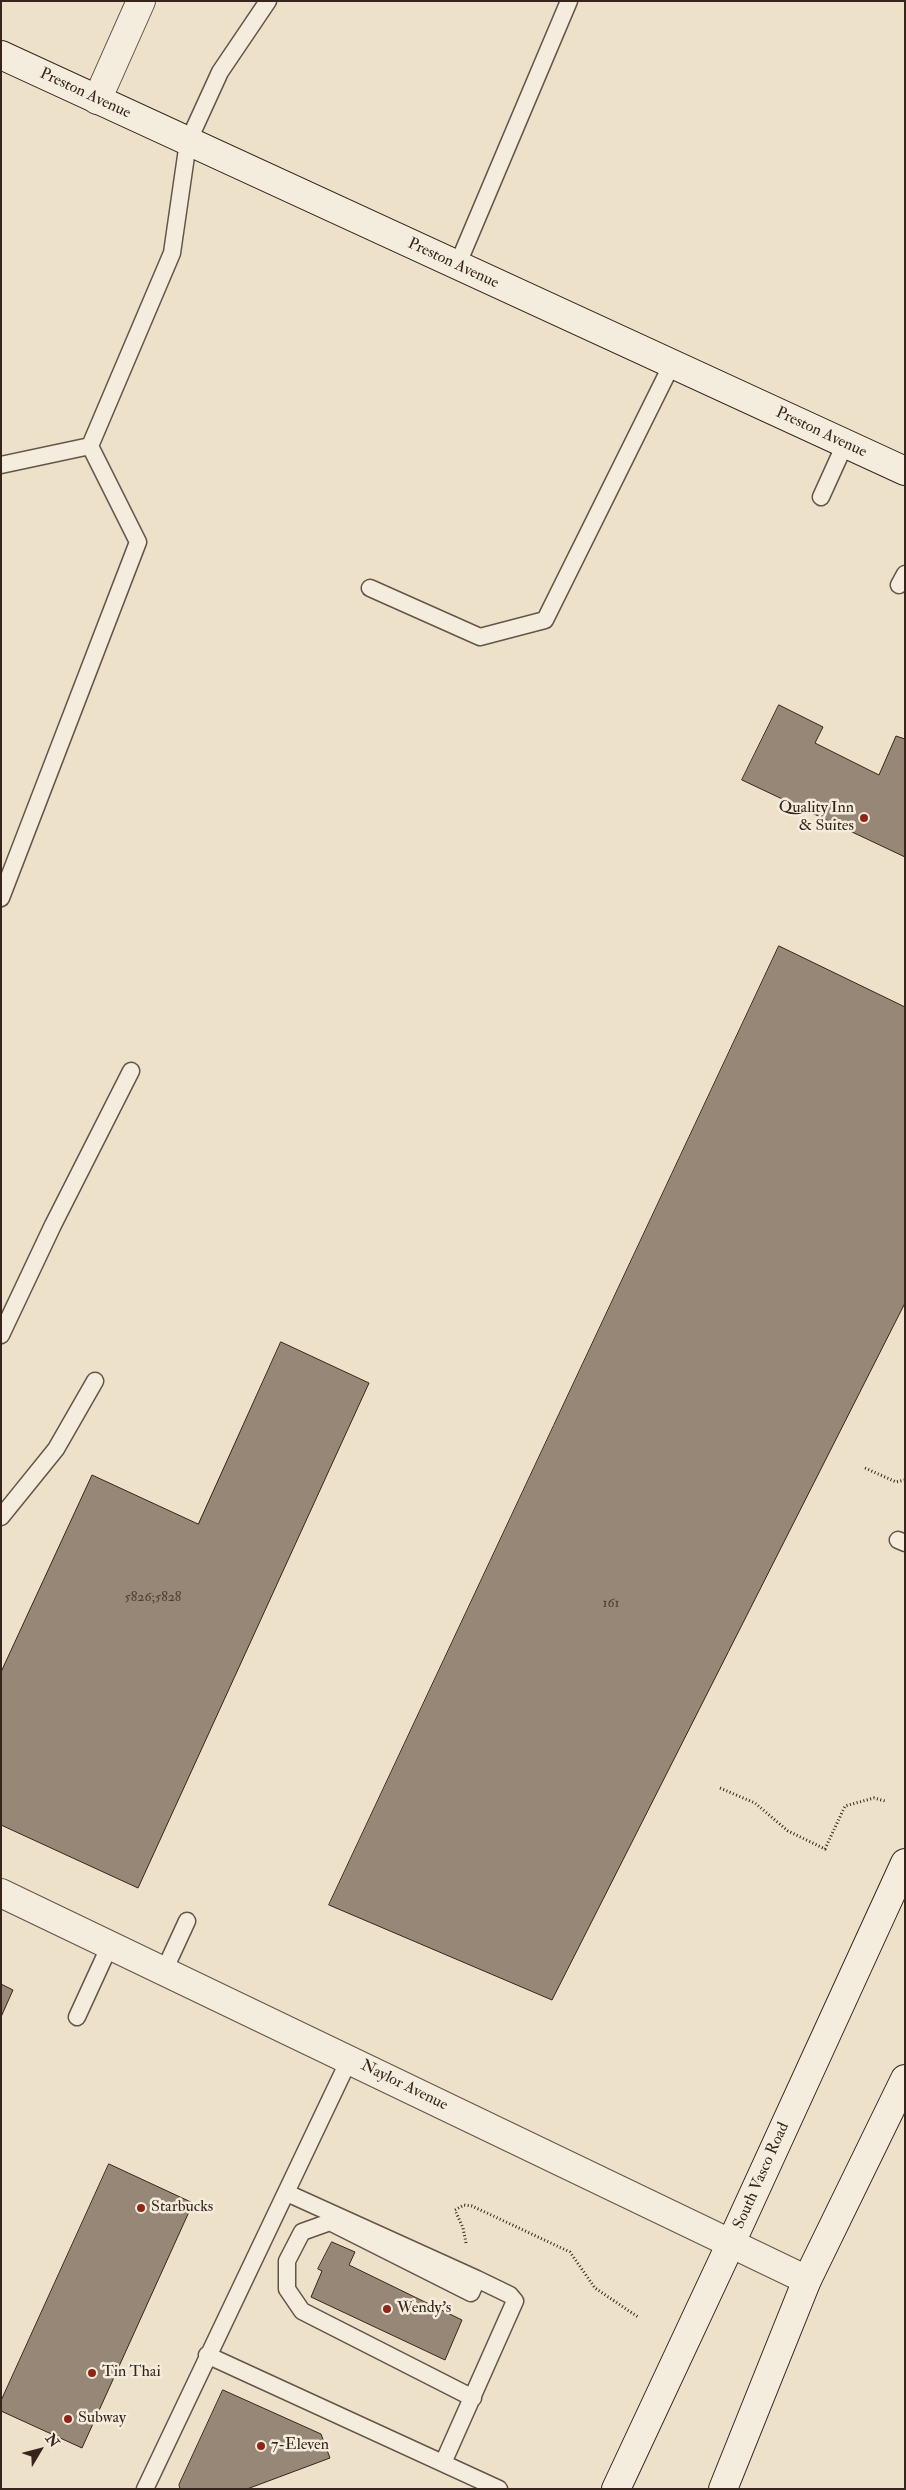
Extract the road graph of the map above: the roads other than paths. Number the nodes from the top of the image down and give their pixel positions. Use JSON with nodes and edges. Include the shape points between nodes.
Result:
{"nodes":[{"id":1,"x":141,"y":1,"type":"edge"},
{"id":2,"x":268,"y":1,"type":"edge"},
{"id":3,"x":569,"y":1,"type":"edge"},
{"id":4,"x":1,"y":55,"type":"edge"},
{"id":5,"x":97,"y":100,"type":"junction"},
{"id":6,"x":188,"y":142,"type":"junction"},
{"id":7,"x":457,"y":266,"type":"junction"},
{"id":8,"x":672,"y":364,"type":"junction"},
{"id":9,"x":845,"y":444,"type":"junction"},
{"id":10,"x":90,"y":446,"type":"junction"},
{"id":11,"x":1,"y":465,"type":"edge"},
{"id":12,"x":905,"y":471,"type":"edge"},
{"id":13,"x":821,"y":497,"type":"dead end"},
{"id":14,"x":370,"y":588,"type":"dead end"},
{"id":15,"x":1,"y":898,"type":"edge"},
{"id":16,"x":131,"y":1071,"type":"dead end"},
{"id":17,"x":1,"y":1335,"type":"edge"},
{"id":18,"x":95,"y":1381,"type":"dead end"},
{"id":19,"x":1,"y":1517,"type":"edge"},
{"id":20,"x":905,"y":1863,"type":"edge"},
{"id":21,"x":1,"y":1893,"type":"edge"},
{"id":22,"x":187,"y":1921,"type":"dead end"},
{"id":23,"x":110,"y":1945,"type":"junction"},
{"id":24,"x":164,"y":1971,"type":"junction"},
{"id":25,"x":77,"y":2017,"type":"dead end"},
{"id":26,"x":349,"y":2060,"type":"junction"},
{"id":27,"x":905,"y":2079,"type":"edge"},
{"id":28,"x":287,"y":2193,"type":"junction"},
{"id":29,"x":732,"y":2243,"type":"junction"},
{"id":30,"x":478,"y":2278,"type":"junction"},
{"id":31,"x":807,"y":2280,"type":"junction"},
{"id":32,"x":207,"y":2355,"type":"junction"},
{"id":33,"x":473,"y":2398,"type":"junction"},
{"id":34,"x":443,"y":2463,"type":"junction"},
{"id":35,"x":145,"y":2489,"type":"edge"},
{"id":36,"x":498,"y":2489,"type":"edge"},
{"id":37,"x":616,"y":2489,"type":"edge"},
{"id":38,"x":723,"y":2489,"type":"edge"}],
"edges":[{"from":1,"to":5,"type":"street"},
{"from":2,"to":6,"type":"lane","via":[[220,72]]},
{"from":3,"to":7,"type":"lane"},
{"from":4,"to":5,"type":"street","name":"Preston Avenue"},
{"from":5,"to":6,"type":"street","name":"Preston Avenue"},
{"from":6,"to":7,"type":"street","name":"Preston Avenue"},
{"from":6,"to":10,"type":"lane","via":[[172,253]]},
{"from":7,"to":8,"type":"street","name":"Preston Avenue"},
{"from":8,"to":9,"type":"street","name":"Preston Avenue"},
{"from":8,"to":14,"type":"lane","via":[[545,620],[480,637]]},
{"from":9,"to":12,"type":"street","name":"Preston Avenue"},
{"from":9,"to":13,"type":"lane"},
{"from":10,"to":11,"type":"lane"},
{"from":10,"to":15,"type":"lane","via":[[138,542]]},
{"from":16,"to":17,"type":"lane"},
{"from":18,"to":19,"type":"lane","via":[[56,1449]]},
{"from":20,"to":29,"type":"street","name":"South Vasco Road"},
{"from":21,"to":23,"type":"street","name":"Naylor Avenue"},
{"from":22,"to":24,"type":"lane"},
{"from":23,"to":24,"type":"street","name":"Naylor Avenue"},
{"from":23,"to":25,"type":"lane"},
{"from":24,"to":26,"type":"street","name":"Naylor Avenue"},
{"from":26,"to":28,"type":"lane"},
{"from":26,"to":29,"type":"street","name":"Naylor Avenue"},
{"from":27,"to":31,"type":"street"},
{"from":28,"to":30,"type":"lane"},
{"from":28,"to":32,"type":"lane"},
{"from":29,"to":31,"type":"street","name":"Naylor Avenue"},
{"from":29,"to":37,"type":"street","name":"South Vasco Road"},
{"from":30,"to":33,"type":"lane","via":[[516,2301]]},
{"from":30,"to":33,"type":"lane","via":[[471,2293],[330,2222],[302,2232],[287,2261],[286,2289],[302,2311]]},
{"from":31,"to":38,"type":"street"},
{"from":32,"to":34,"type":"lane"},
{"from":32,"to":35,"type":"lane"},
{"from":33,"to":34,"type":"lane"},
{"from":34,"to":36,"type":"lane"}]}
